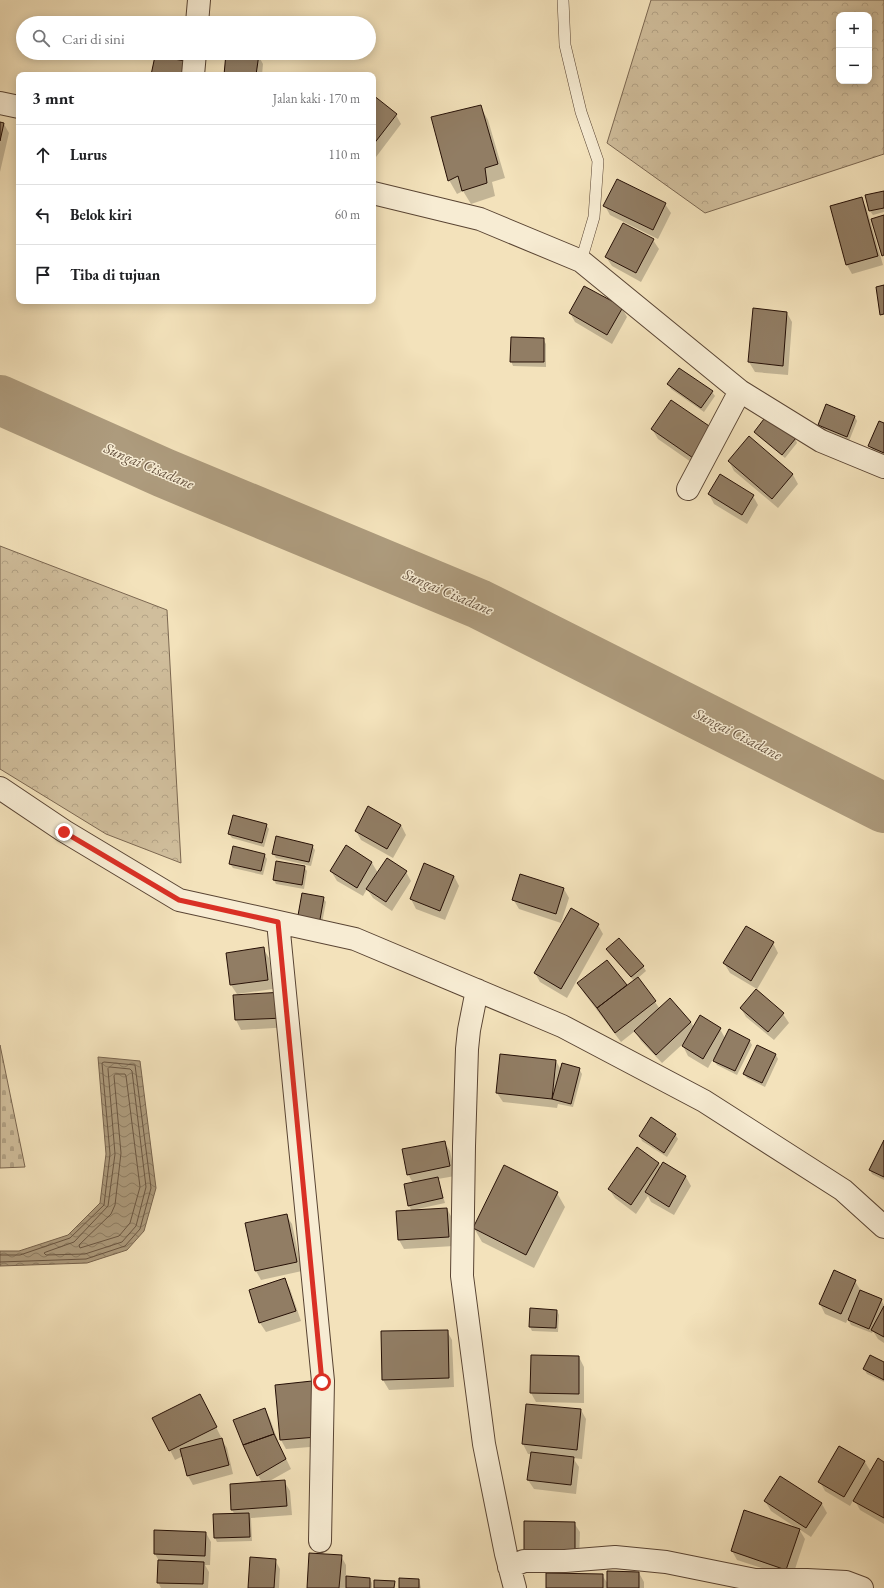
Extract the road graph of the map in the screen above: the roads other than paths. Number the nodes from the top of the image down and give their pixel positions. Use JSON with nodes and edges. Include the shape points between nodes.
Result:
{"nodes":[{"id":1,"x":199,"y":0,"type":"edge"},
{"id":2,"x":563,"y":0,"type":"edge"},
{"id":3,"x":198,"y":16,"type":"edge"},
{"id":4,"x":194,"y":60,"type":"edge"},
{"id":5,"x":193,"y":72,"type":"edge"},
{"id":6,"x":0,"y":103,"type":"edge"},
{"id":7,"x":16,"y":106,"type":"edge"},
{"id":8,"x":376,"y":194,"type":"edge"},
{"id":9,"x":581,"y":261,"type":"junction"},
{"id":10,"x":740,"y":391,"type":"junction"},
{"id":11,"x":884,"y":467,"type":"edge"},
{"id":12,"x":688,"y":489,"type":"dead end"},
{"id":13,"x":0,"y":788,"type":"edge"},
{"id":14,"x":278,"y":922,"type":"junction"},
{"id":15,"x":478,"y":990,"type":"junction"},
{"id":16,"x":884,"y":1227,"type":"edge"},
{"id":17,"x":320,"y":1541,"type":"dead end"},
{"id":18,"x":509,"y":1567,"type":"junction"},
{"id":19,"x":515,"y":1588,"type":"edge"},
{"id":20,"x":862,"y":1588,"type":"edge"}],
"edges":[{"from":1,"to":3,"type":"street"},
{"from":2,"to":9,"type":"lane","via":[[565,45],[581,112],[598,161],[594,217]]},
{"from":4,"to":5,"type":"street"},
{"from":6,"to":7,"type":"street"},
{"from":8,"to":9,"type":"street","via":[[480,219]]},
{"from":9,"to":10,"type":"street"},
{"from":10,"to":11,"type":"street","via":[[821,441]]},
{"from":10,"to":12,"type":"street"},
{"from":13,"to":14,"type":"street","via":[[64,832],[179,900]]},
{"from":14,"to":15,"type":"street","via":[[355,939]]},
{"from":14,"to":17,"type":"street","via":[[322,1382]]},
{"from":15,"to":16,"type":"street","via":[[562,1026],[704,1101],[843,1190]]},
{"from":15,"to":18,"type":"street","via":[[467,1049],[462,1276],[484,1444]]},
{"from":18,"to":19,"type":"street"},
{"from":18,"to":20,"type":"street","via":[[524,1561],[615,1557],[666,1562],[755,1580],[846,1582]]}]}
